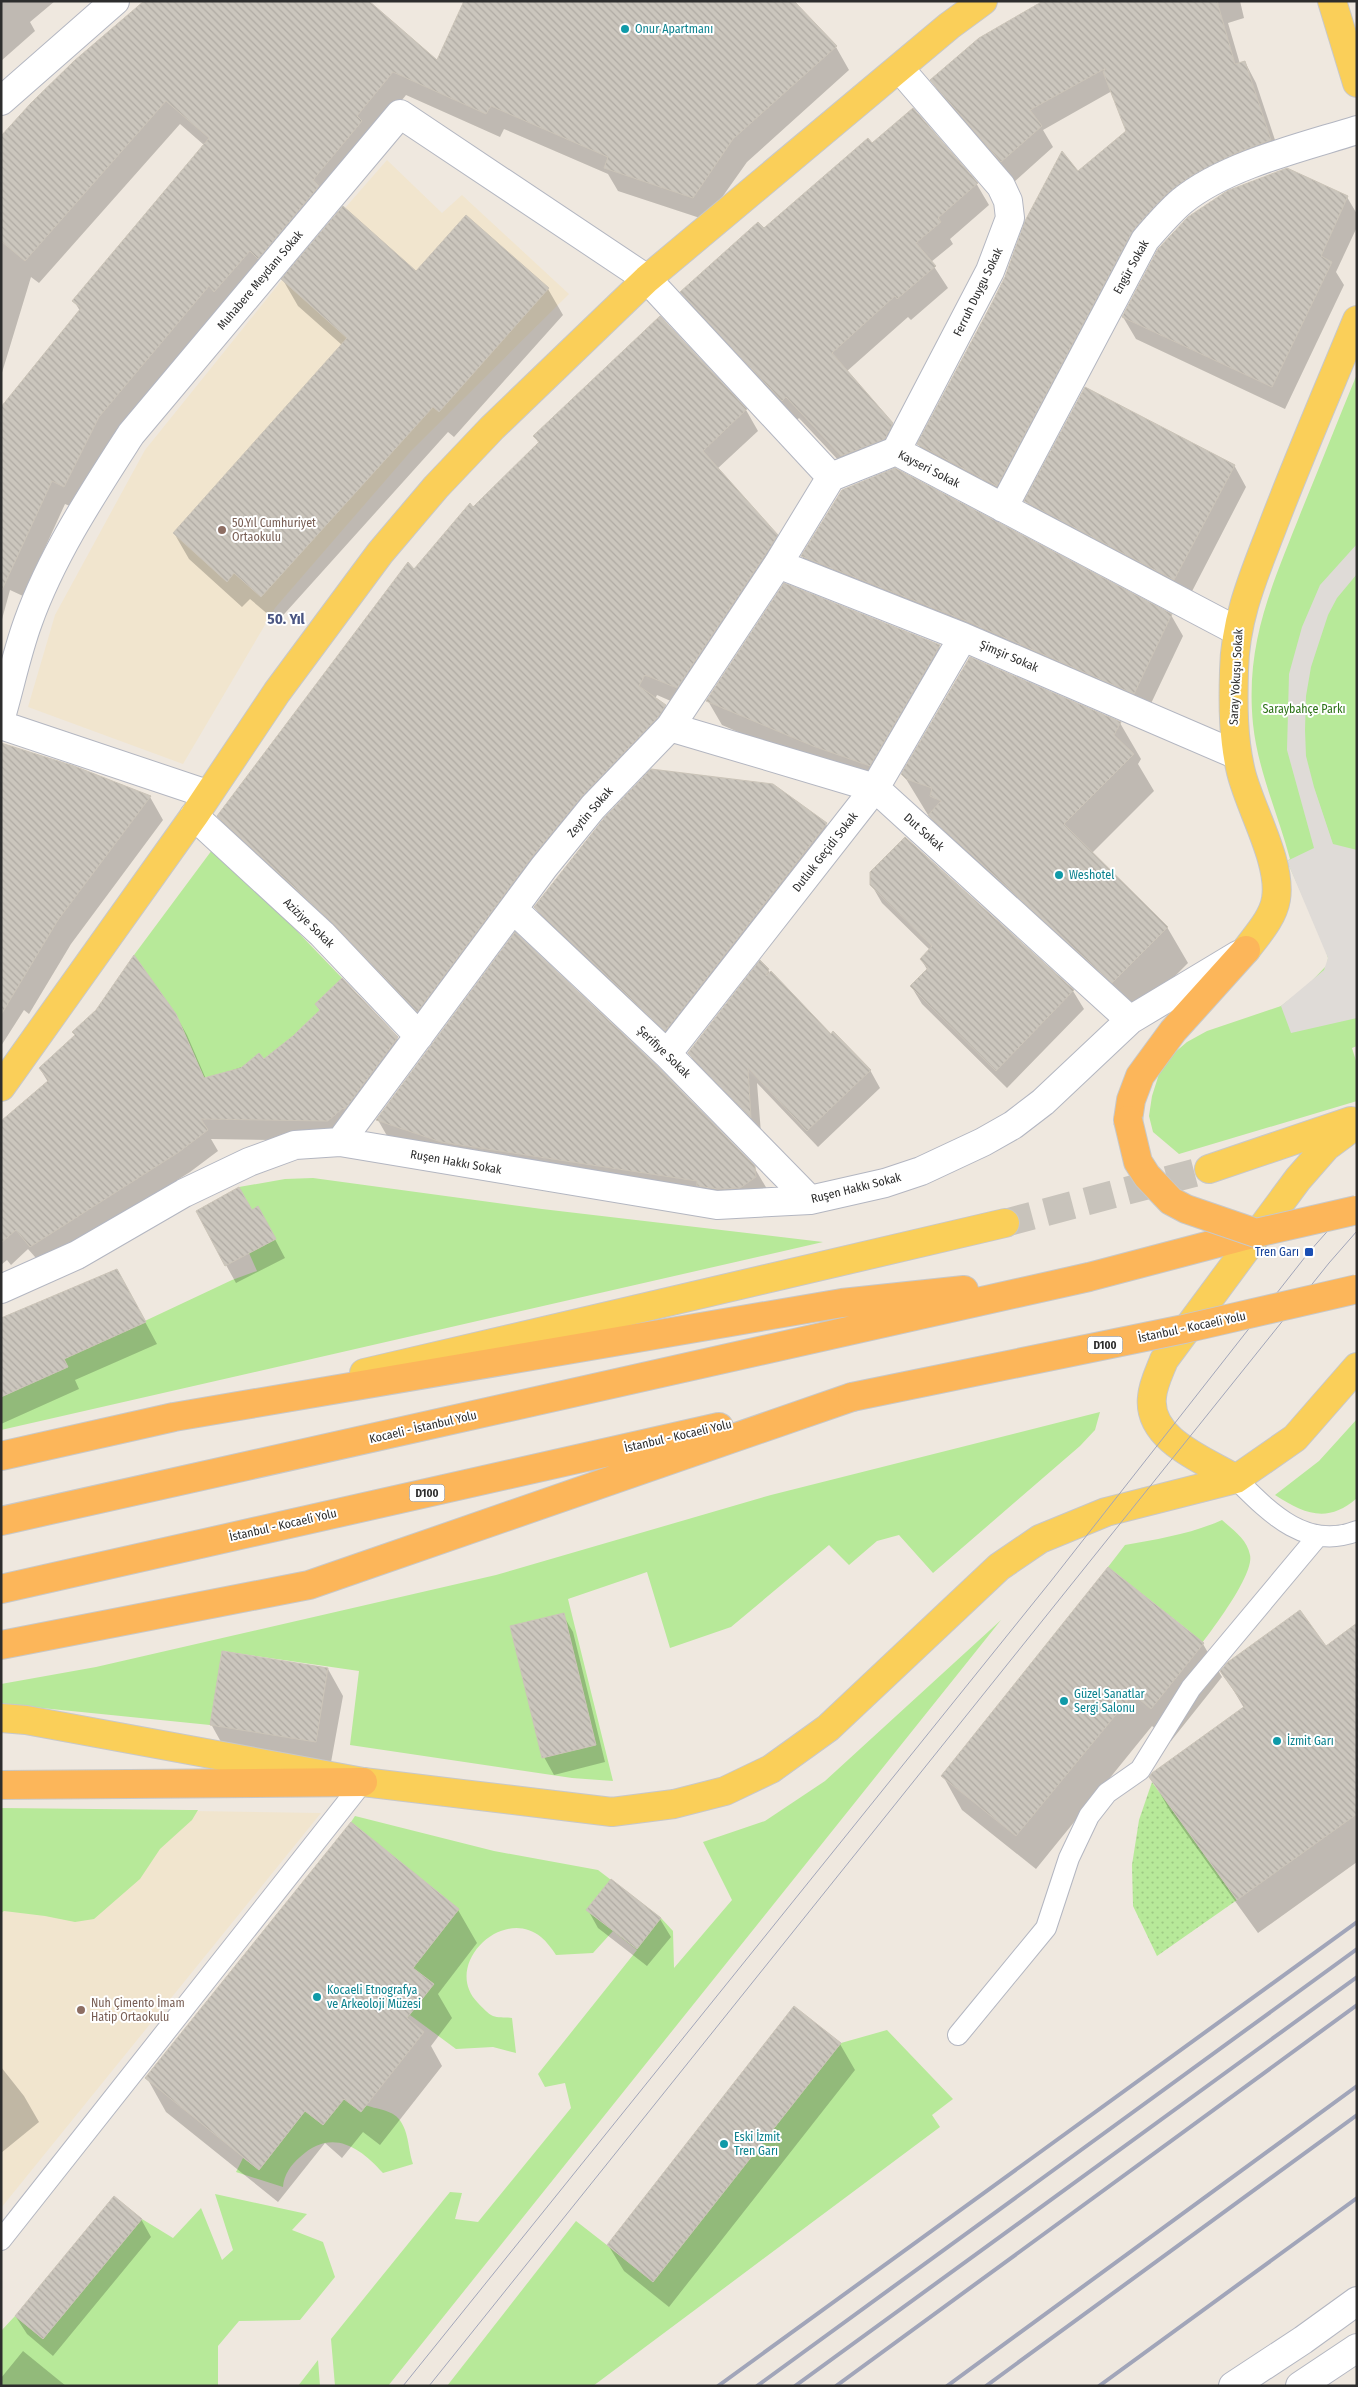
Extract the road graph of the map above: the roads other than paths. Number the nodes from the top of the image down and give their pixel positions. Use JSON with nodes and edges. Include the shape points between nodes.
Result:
{"nodes":[{"id":1,"x":115,"y":1,"type":"edge"},
{"id":2,"x":983,"y":1,"type":"edge"},
{"id":3,"x":1332,"y":1,"type":"edge"},
{"id":4,"x":900,"y":69,"type":"junction"},
{"id":5,"x":1357,"y":83,"type":"edge"},
{"id":6,"x":1,"y":101,"type":"edge"},
{"id":7,"x":1357,"y":130,"type":"edge"},
{"id":8,"x":647,"y":279,"type":"junction"},
{"id":9,"x":1357,"y":320,"type":"edge"},
{"id":10,"x":896,"y":451,"type":"junction"},
{"id":11,"x":831,"y":477,"type":"junction"},
{"id":12,"x":1003,"y":508,"type":"junction"},
{"id":13,"x":778,"y":564,"type":"junction"},
{"id":14,"x":1236,"y":631,"type":"junction"},
{"id":15,"x":963,"y":637,"type":"junction"},
{"id":16,"x":1,"y":717,"type":"edge"},
{"id":17,"x":1,"y":725,"type":"edge"},
{"id":18,"x":670,"y":727,"type":"junction"},
{"id":19,"x":1237,"y":755,"type":"junction"},
{"id":20,"x":875,"y":788,"type":"junction"},
{"id":21,"x":200,"y":805,"type":"junction"},
{"id":22,"x":513,"y":909,"type":"junction"},
{"id":23,"x":1246,"y":950,"type":"junction"},
{"id":24,"x":1130,"y":1020,"type":"junction"},
{"id":25,"x":419,"y":1036,"type":"junction"},
{"id":26,"x":667,"y":1054,"type":"junction"},
{"id":27,"x":1,"y":1087,"type":"edge"},
{"id":28,"x":1357,"y":1119,"type":"edge"},
{"id":29,"x":1357,"y":1124,"type":"edge"},
{"id":30,"x":340,"y":1142,"type":"junction"},
{"id":31,"x":1209,"y":1169,"type":"tunnel mouth"},
{"id":32,"x":810,"y":1200,"type":"junction"},
{"id":33,"x":1357,"y":1210,"type":"edge"},
{"id":34,"x":1005,"y":1223,"type":"tunnel mouth"},
{"id":35,"x":1256,"y":1233,"type":"junction"},
{"id":36,"x":1090,"y":1277,"type":"junction"},
{"id":37,"x":1,"y":1289,"type":"edge"},
{"id":38,"x":1357,"y":1289,"type":"edge"},
{"id":39,"x":1357,"y":1367,"type":"edge"},
{"id":40,"x":852,"y":1397,"type":"junction"},
{"id":41,"x":174,"y":1418,"type":"junction"},
{"id":42,"x":1,"y":1456,"type":"edge"},
{"id":43,"x":1236,"y":1479,"type":"junction"},
{"id":44,"x":1,"y":1521,"type":"edge"},
{"id":45,"x":1357,"y":1531,"type":"edge"},
{"id":46,"x":1318,"y":1536,"type":"junction"},
{"id":47,"x":1,"y":1589,"type":"edge"},
{"id":48,"x":1,"y":1645,"type":"edge"},
{"id":49,"x":1,"y":1718,"type":"edge"},
{"id":50,"x":363,"y":1782,"type":"junction"},
{"id":51,"x":1,"y":1784,"type":"edge"},
{"id":52,"x":958,"y":2035,"type":"dead end"},
{"id":53,"x":1,"y":2240,"type":"edge"},
{"id":54,"x":1357,"y":2301,"type":"edge"},
{"id":55,"x":1357,"y":2348,"type":"edge"},
{"id":56,"x":1234,"y":2386,"type":"edge"},
{"id":57,"x":1300,"y":2386,"type":"edge"}],
"edges":[{"from":1,"to":6,"type":"street"},
{"from":2,"to":4,"type":"main road"},
{"from":3,"to":5,"type":"main road"},
{"from":4,"to":8,"type":"main road"},
{"from":4,"to":10,"type":"street","name":"Ferruh Duygu Sokak","via":[[1000,186],[1008,201],[1010,218],[990,271]]},
{"from":7,"to":12,"type":"street","name":"Engür Sokak","via":[[1291,150],[1224,176],[1183,200],[1164,218],[1145,240]]},
{"from":8,"to":11,"type":"street"},
{"from":8,"to":16,"type":"street","name":"Muhabere Meydanı Sokak","via":[[400,114],[131,434],[44,584],[28,622]]},
{"from":8,"to":21,"type":"main road","via":[[492,428],[430,494],[380,553],[277,692]]},
{"from":9,"to":14,"type":"main road","name":"Saray Yokuşu Sokak","via":[[1290,480],[1243,604]]},
{"from":10,"to":11,"type":"street","name":"Kayseri Sokak"},
{"from":10,"to":12,"type":"street","name":"Kayseri Sokak"},
{"from":11,"to":13,"type":"street","name":"Zeytin Sokak"},
{"from":12,"to":14,"type":"street","name":"Kayseri Sokak"},
{"from":13,"to":15,"type":"street","name":"Şimşir Sokak"},
{"from":13,"to":18,"type":"street","name":"Zeytin Sokak"},
{"from":14,"to":19,"type":"main road","name":"Saray Yokuşu Sokak","via":[[1234,730]]},
{"from":15,"to":19,"type":"street","name":"Şimşir Sokak"},
{"from":15,"to":20,"type":"street","name":"Dutluk Geçidi Sokak"},
{"from":17,"to":21,"type":"street"},
{"from":18,"to":20,"type":"street","name":"Dut Sokak"},
{"from":18,"to":22,"type":"street","name":"Zeytin Sokak","via":[[593,807]]},
{"from":19,"to":23,"type":"main road","name":"Saray Yokuşu Sokak","via":[[1246,791],[1273,861],[1276,879],[1276,899],[1271,916]]},
{"from":20,"to":24,"type":"street","name":"Dut Sokak"},
{"from":20,"to":26,"type":"street","name":"Dutluk Geçidi Sokak"},
{"from":21,"to":25,"type":"street","name":"Aziziye Sokak"},
{"from":21,"to":27,"type":"main road"},
{"from":22,"to":25,"type":"street","name":"Zeytin Sokak"},
{"from":22,"to":26,"type":"street","name":"Şerifiye Sokak"},
{"from":23,"to":24,"type":"street","name":"Ruşen Hakkı Sokak"},
{"from":23,"to":35,"type":"highway","bridge":true,"via":[[1173,1031],[1140,1076],[1130,1100],[1128,1120],[1138,1162],[1171,1201],[1186,1210]]},
{"from":24,"to":32,"type":"street","name":"Ruşen Hakkı Sokak","via":[[1044,1102],[983,1142],[921,1171]]},
{"from":25,"to":30,"type":"street","name":"Zeytin Sokak"},
{"from":26,"to":32,"type":"street","name":"Şerifiye Sokak"},
{"from":28,"to":31,"type":"main road"},
{"from":29,"to":43,"type":"main road","via":[[1326,1147],[1298,1178],[1164,1360],[1154,1385],[1152,1411],[1161,1430],[1182,1448]]},
{"from":30,"to":32,"type":"street","name":"Ruşen Hakkı Sokak","via":[[717,1205]]},
{"from":30,"to":37,"type":"street","name":"Ruşen Hakkı Sokak","via":[[295,1145],[249,1162],[184,1192],[77,1254]]},
{"from":33,"to":35,"type":"highway","bridge":true},
{"from":34,"to":41,"type":"main road"},
{"from":35,"to":36,"type":"highway"},
{"from":36,"to":41,"type":"highway","via":[[842,1303]]},
{"from":36,"to":44,"type":"highway","name":"Kocaeli - İstanbul Yolu"},
{"from":38,"to":40,"type":"highway","name":"İstanbul - Kocaeli Yolu","number":"D100","bridge":true,"via":[[1184,1329]]},
{"from":39,"to":43,"type":"main road","via":[[1295,1438]]},
{"from":40,"to":47,"type":"highway","name":"İstanbul - Kocaeli Yolu","number":"D100"},
{"from":40,"to":48,"type":"highway","via":[[309,1585]]},
{"from":41,"to":42,"type":"highway"},
{"from":43,"to":46,"type":"lane","via":[[1282,1521]]},
{"from":43,"to":50,"type":"main road","via":[[1106,1512],[1040,1539],[999,1567],[828,1728],[771,1769],[725,1791],[674,1804],[612,1812]]},
{"from":45,"to":46,"type":"lane","via":[[1334,1538]]},
{"from":46,"to":52,"type":"lane","via":[[1191,1688],[1140,1770],[1107,1793],[1090,1816],[1070,1858],[1046,1928]]},
{"from":49,"to":50,"type":"main road"},
{"from":50,"to":51,"type":"highway"},
{"from":50,"to":53,"type":"lane"},
{"from":54,"to":56,"type":"street"},
{"from":55,"to":57,"type":"street"}]}
